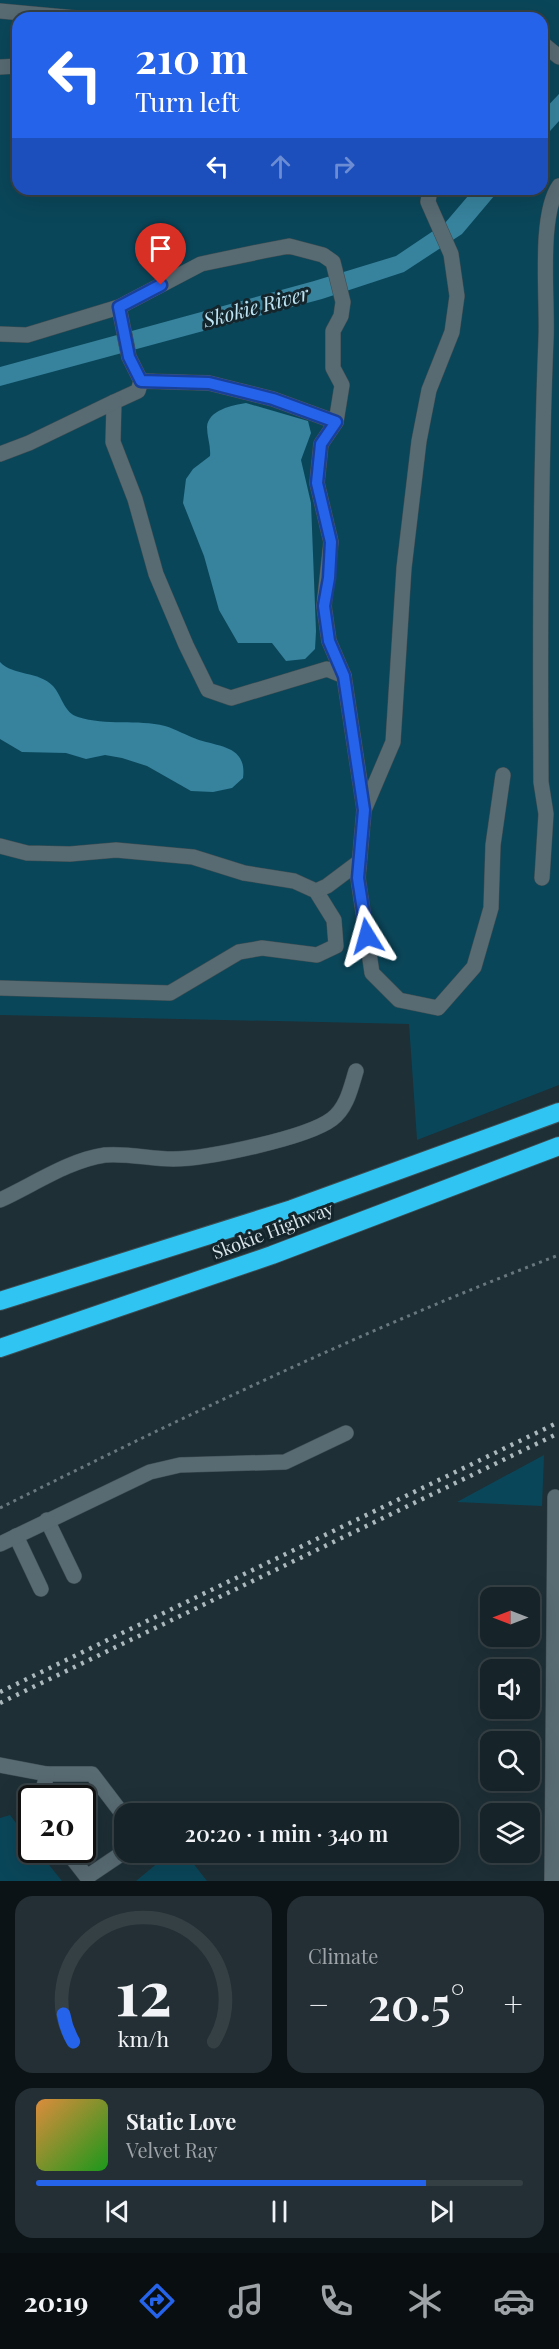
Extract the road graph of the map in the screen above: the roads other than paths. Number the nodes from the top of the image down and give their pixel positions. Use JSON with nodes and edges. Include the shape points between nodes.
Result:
{"nodes":[{"id":1,"x":559,"y":186,"type":"edge"},
{"id":2,"x":429,"y":195,"type":"edge"},
{"id":3,"x":119,"y":307,"type":"junction"},
{"id":4,"x":0,"y":334,"type":"edge"},
{"id":5,"x":141,"y":381,"type":"junction"},
{"id":6,"x":114,"y":402,"type":"junction"},
{"id":7,"x":336,"y":422,"type":"junction"},
{"id":8,"x":0,"y":453,"type":"edge"},
{"id":9,"x":344,"y":676,"type":"junction"},
{"id":10,"x":503,"y":775,"type":"dead end"},
{"id":11,"x":364,"y":810,"type":"junction"},
{"id":12,"x":0,"y":846,"type":"edge"},
{"id":13,"x":359,"y":862,"type":"junction"},
{"id":14,"x":542,"y":878,"type":"dead end"},
{"id":15,"x":316,"y":891,"type":"junction"},
{"id":16,"x":0,"y":988,"type":"edge"},
{"id":17,"x":356,"y":1071,"type":"dead end"},
{"id":18,"x":559,"y":1112,"type":"edge"},
{"id":19,"x":559,"y":1146,"type":"edge"},
{"id":20,"x":0,"y":1200,"type":"edge"},
{"id":21,"x":0,"y":1301,"type":"edge"},
{"id":22,"x":0,"y":1348,"type":"edge"},
{"id":23,"x":346,"y":1434,"type":"dead end"},
{"id":24,"x":555,"y":1497,"type":"dead end"},
{"id":25,"x":47,"y":1520,"type":"junction"},
{"id":26,"x":16,"y":1536,"type":"junction"},
{"id":27,"x":0,"y":1544,"type":"edge"},
{"id":28,"x":74,"y":1576,"type":"dead end"},
{"id":29,"x":41,"y":1589,"type":"dead end"},
{"id":30,"x":0,"y":1765,"type":"edge"},
{"id":31,"x":47,"y":1774,"type":"junction"},
{"id":32,"x":44,"y":1785,"type":"edge"},
{"id":33,"x":114,"y":1803,"type":"edge"},
{"id":34,"x":114,"y":1859,"type":"edge"},
{"id":35,"x":76,"y":1863,"type":"edge"},
{"id":36,"x":552,"y":1881,"type":"edge"}],
"edges":[{"from":1,"to":14,"type":"street","via":[[550,204],[547,233],[542,379],[541,782],[546,814]]},
{"from":2,"to":11,"type":"street","via":[[433,219],[451,254],[457,296],[452,332],[429,390],[410,500],[393,742]]},
{"from":3,"to":4,"type":"street","via":[[27,335]]},
{"from":3,"to":5,"type":"street","via":[[129,357]]},
{"from":3,"to":7,"type":"street","via":[[201,264],[289,246],[322,255],[335,267],[343,302],[331,349],[333,368],[342,385]]},
{"from":5,"to":6,"type":"street","via":[[138,391]]},
{"from":5,"to":7,"type":"street","via":[[209,383],[273,399]]},
{"from":6,"to":8,"type":"street"},
{"from":6,"to":9,"type":"street","via":[[112,442],[135,499],[156,574],[208,690],[231,698],[327,669]]},
{"from":7,"to":9,"type":"street","via":[[321,444],[317,483],[331,542],[324,606],[329,641]]},
{"from":9,"to":11,"type":"street"},
{"from":10,"to":13,"type":"street","via":[[488,918],[474,967],[438,1008],[399,1000],[372,973]]},
{"from":11,"to":13,"type":"street"},
{"from":12,"to":15,"type":"street","via":[[27,853],[116,850],[193,857],[244,873],[294,881]]},
{"from":13,"to":15,"type":"street"},
{"from":15,"to":16,"type":"street","via":[[334,920],[336,946],[317,955],[262,948],[239,952],[170,993]]},
{"from":17,"to":20,"type":"street","via":[[345,1105],[320,1125],[254,1146],[192,1158],[105,1155],[80,1162]]},
{"from":18,"to":21,"type":"highway","name":"Skokie Highway","via":[[292,1209]]},
{"from":19,"to":22,"type":"highway","name":"Skokie Highway","via":[[272,1255]]},
{"from":23,"to":25,"type":"street","via":[[285,1462],[180,1465],[150,1472]]},
{"from":24,"to":36,"type":"street"},
{"from":25,"to":26,"type":"street"},
{"from":25,"to":28,"type":"street"},
{"from":26,"to":27,"type":"street"},
{"from":26,"to":29,"type":"street"},
{"from":30,"to":31,"type":"street"},
{"from":31,"to":32,"type":"street"},
{"from":31,"to":33,"type":"street","via":[[92,1774]]},
{"from":34,"to":35,"type":"street","via":[[87,1877]]}]}
